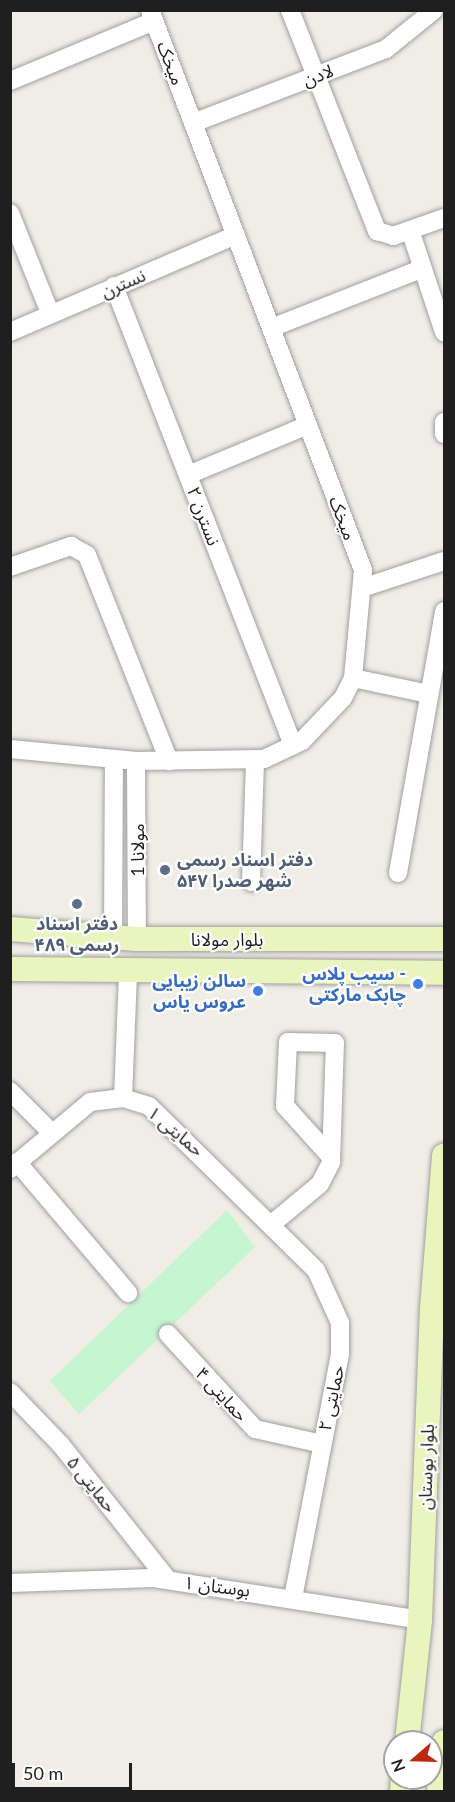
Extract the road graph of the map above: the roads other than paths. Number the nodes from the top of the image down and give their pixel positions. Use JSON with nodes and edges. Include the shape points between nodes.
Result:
{"nodes":[{"id":1,"x":290,"y":10,"type":"edge"},
{"id":2,"x":434,"y":10,"type":"edge"},
{"id":3,"x":152,"y":16,"type":"edge"},
{"id":4,"x":316,"y":76,"type":"junction"},
{"id":5,"x":10,"y":81,"type":"edge"},
{"id":6,"x":193,"y":123,"type":"junction"},
{"id":7,"x":10,"y":213,"type":"edge"},
{"id":8,"x":444,"y":218,"type":"edge"},
{"id":9,"x":410,"y":230,"type":"junction"},
{"id":10,"x":236,"y":236,"type":"junction"},
{"id":11,"x":423,"y":268,"type":"junction"},
{"id":12,"x":114,"y":286,"type":"junction"},
{"id":13,"x":50,"y":313,"type":"junction"},
{"id":14,"x":271,"y":328,"type":"junction"},
{"id":15,"x":10,"y":332,"type":"edge"},
{"id":16,"x":444,"y":332,"type":"edge"},
{"id":17,"x":444,"y":422,"type":"edge"},
{"id":18,"x":308,"y":425,"type":"junction"},
{"id":19,"x":444,"y":434,"type":"edge"},
{"id":20,"x":188,"y":475,"type":"junction"},
{"id":21,"x":444,"y":561,"type":"edge"},
{"id":22,"x":10,"y":567,"type":"edge"},
{"id":23,"x":362,"y":588,"type":"junction"},
{"id":24,"x":444,"y":611,"type":"edge"},
{"id":25,"x":353,"y":678,"type":"junction"},
{"id":26,"x":429,"y":694,"type":"junction"},
{"id":27,"x":293,"y":745,"type":"junction"},
{"id":28,"x":10,"y":749,"type":"edge"},
{"id":29,"x":255,"y":759,"type":"junction"},
{"id":30,"x":114,"y":760,"type":"junction"},
{"id":31,"x":136,"y":761,"type":"junction"},
{"id":32,"x":169,"y":761,"type":"junction"},
{"id":33,"x":398,"y":873,"type":"dead end"},
{"id":34,"x":251,"y":882,"type":"dead end"},
{"id":35,"x":10,"y":929,"type":"edge"},
{"id":36,"x":113,"y":936,"type":"junction"},
{"id":37,"x":137,"y":939,"type":"junction"},
{"id":38,"x":444,"y":939,"type":"edge"},
{"id":39,"x":10,"y":969,"type":"edge"},
{"id":40,"x":128,"y":973,"type":"junction"},
{"id":41,"x":444,"y":973,"type":"edge"},
{"id":42,"x":10,"y":1091,"type":"edge"},
{"id":43,"x":123,"y":1098,"type":"junction"},
{"id":44,"x":50,"y":1131,"type":"junction"},
{"id":45,"x":444,"y":1155,"type":"edge"},
{"id":46,"x":331,"y":1157,"type":"junction"},
{"id":47,"x":14,"y":1166,"type":"edge"},
{"id":48,"x":271,"y":1221,"type":"junction"},
{"id":49,"x":128,"y":1293,"type":"dead end"},
{"id":50,"x":168,"y":1334,"type":"dead end"},
{"id":51,"x":10,"y":1392,"type":"edge"},
{"id":52,"x":322,"y":1444,"type":"junction"},
{"id":53,"x":168,"y":1580,"type":"junction"},
{"id":54,"x":10,"y":1583,"type":"edge"},
{"id":55,"x":293,"y":1598,"type":"junction"},
{"id":56,"x":420,"y":1620,"type":"junction"},
{"id":57,"x":408,"y":1730,"type":"edge"},
{"id":58,"x":444,"y":1742,"type":"edge"},
{"id":59,"x":439,"y":1791,"type":"edge"}],
"edges":[{"from":1,"to":4,"type":"street"},
{"from":2,"to":4,"type":"street","name":"لادن","via":[[386,49]]},
{"from":3,"to":5,"type":"street"},
{"from":3,"to":6,"type":"street","name":"میخک"},
{"from":4,"to":6,"type":"street","name":"لادن"},
{"from":4,"to":9,"type":"street","via":[[377,231],[393,236]]},
{"from":6,"to":10,"type":"street","name":"میخک"},
{"from":7,"to":13,"type":"street"},
{"from":8,"to":9,"type":"street"},
{"from":9,"to":11,"type":"street"},
{"from":10,"to":12,"type":"street","name":"نسترن"},
{"from":10,"to":14,"type":"street","name":"میخک"},
{"from":11,"to":14,"type":"street"},
{"from":11,"to":16,"type":"street"},
{"from":12,"to":13,"type":"street","name":"نسترن"},
{"from":12,"to":20,"type":"street","name":"نسترن ۲"},
{"from":13,"to":15,"type":"street","name":"نسترن"},
{"from":14,"to":18,"type":"street","name":"میخک"},
{"from":17,"to":19,"type":"street"},
{"from":18,"to":20,"type":"street"},
{"from":18,"to":23,"type":"street","name":"میخک","via":[[363,570]]},
{"from":20,"to":27,"type":"street","name":"نسترن ۲"},
{"from":21,"to":23,"type":"street"},
{"from":22,"to":32,"type":"street","via":[[71,546],[87,555]]},
{"from":23,"to":25,"type":"street","name":"میخک"},
{"from":24,"to":26,"type":"street"},
{"from":25,"to":26,"type":"street"},
{"from":25,"to":27,"type":"street","name":"میخک","via":[[343,698]]},
{"from":26,"to":33,"type":"street"},
{"from":27,"to":29,"type":"street","name":"میخک"},
{"from":28,"to":30,"type":"street","name":"میخک"},
{"from":29,"to":32,"type":"street","name":"میخک"},
{"from":29,"to":34,"type":"street"},
{"from":30,"to":31,"type":"street","name":"میخک"},
{"from":30,"to":36,"type":"street","name":"مولانا 1"},
{"from":31,"to":32,"type":"street","name":"میخک"},
{"from":31,"to":37,"type":"street","name":"مولانا 1"},
{"from":35,"to":36,"type":"main road","name":"بلوار مولانا"},
{"from":36,"to":37,"type":"main road","name":"بلوار مولانا"},
{"from":37,"to":38,"type":"main road","name":"بلوار مولانا"},
{"from":39,"to":40,"type":"main road","name":"بلوار مولانا"},
{"from":40,"to":41,"type":"main road","name":"بلوار مولانا"},
{"from":40,"to":43,"type":"street"},
{"from":42,"to":44,"type":"street"},
{"from":43,"to":44,"type":"street","name":"حمایتی ۱","via":[[90,1102]]},
{"from":43,"to":48,"type":"street","name":"حمایتی ۱","via":[[149,1106]]},
{"from":44,"to":47,"type":"street","name":"حمایتی ۱"},
{"from":45,"to":56,"type":"main road","name":"بلوار بوستان","via":[[432,1309]]},
{"from":46,"to":46,"type":"street","via":[[335,1043],[288,1042],[285,1106]]},
{"from":46,"to":48,"type":"street","via":[[320,1184]]},
{"from":47,"to":49,"type":"street"},
{"from":48,"to":52,"type":"street","name":"حمایتی ۲","via":[[315,1270],[340,1323],[340,1354]]},
{"from":50,"to":52,"type":"street","name":"حمایتی ۴","via":[[255,1429]]},
{"from":51,"to":53,"type":"street","name":"حمایتی ۵","via":[[61,1445]]},
{"from":52,"to":55,"type":"street","name":"حمایتی ۲"},
{"from":53,"to":54,"type":"street","name":"بوستان ۱"},
{"from":53,"to":55,"type":"street","name":"بوستان ۱"},
{"from":55,"to":56,"type":"street","name":"بوستان ۱"},
{"from":56,"to":57,"type":"main road","name":"بلوار بوستان"},
{"from":58,"to":59,"type":"main road"}]}
